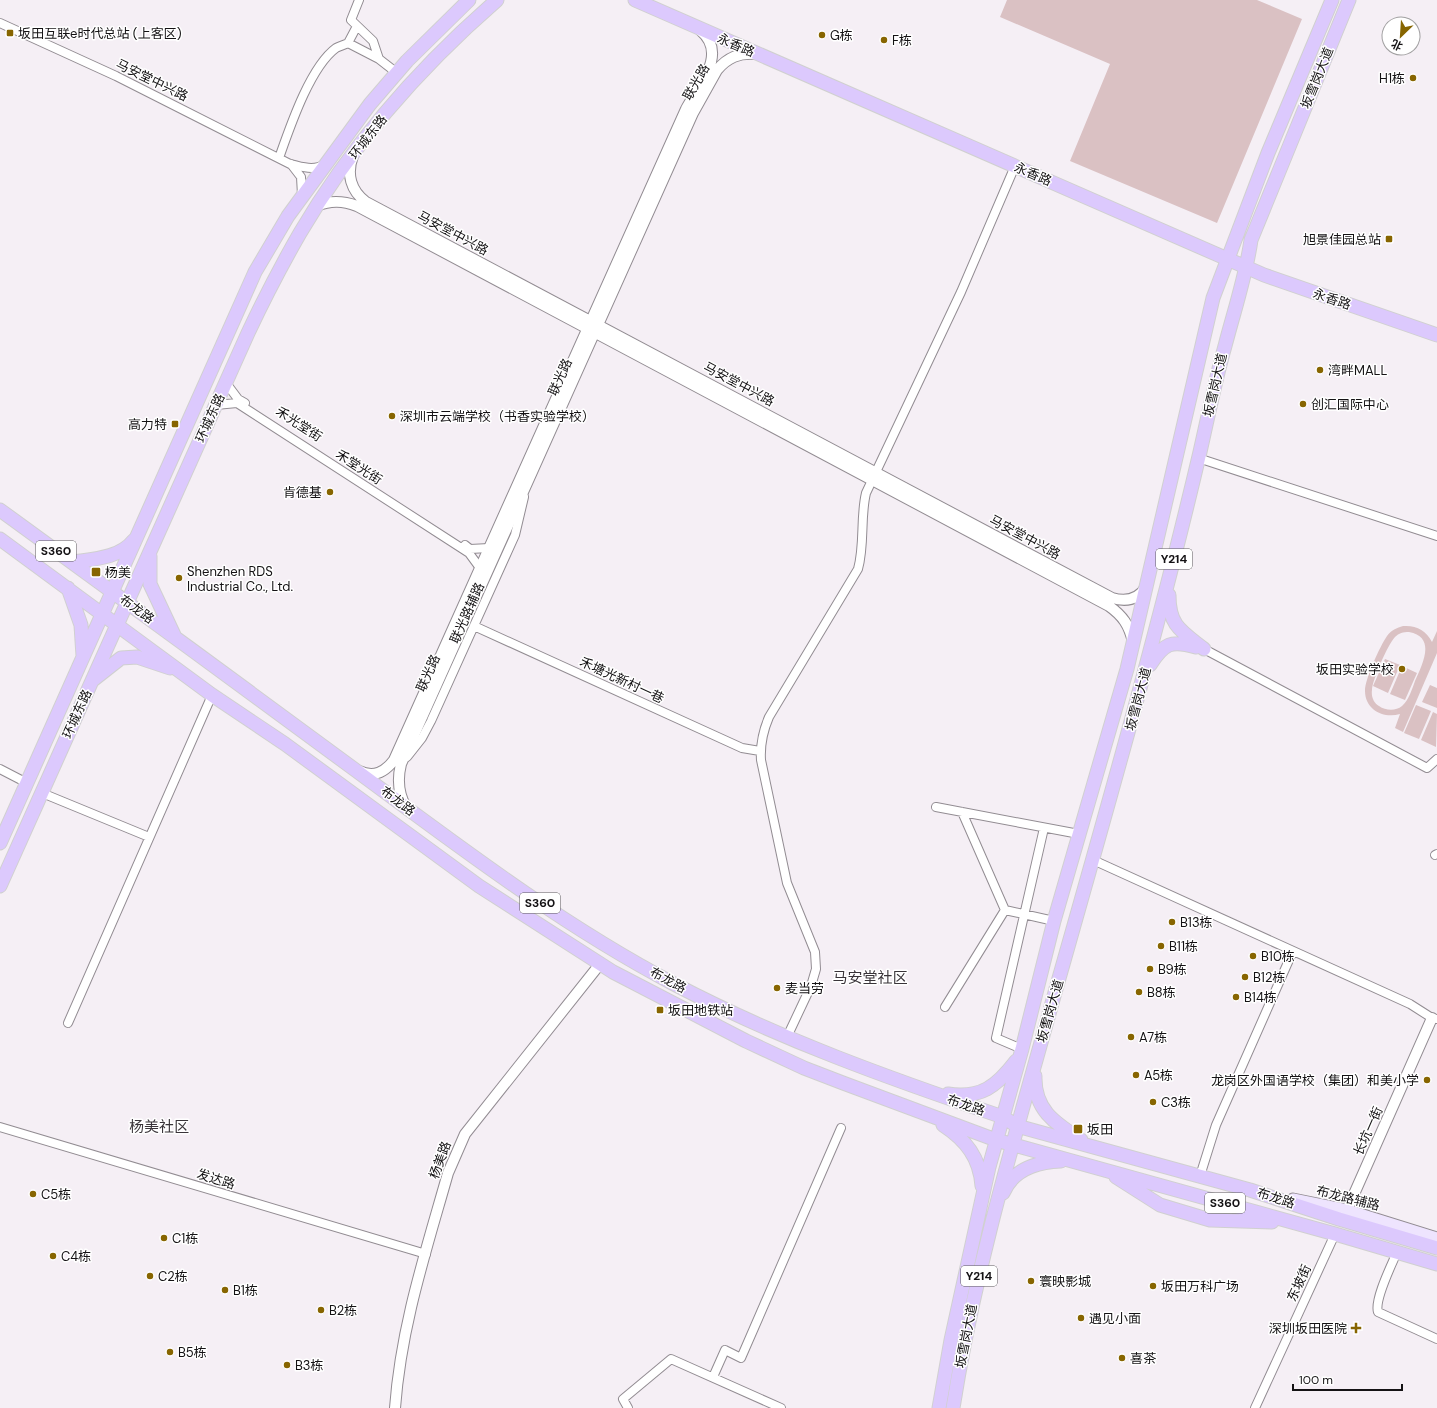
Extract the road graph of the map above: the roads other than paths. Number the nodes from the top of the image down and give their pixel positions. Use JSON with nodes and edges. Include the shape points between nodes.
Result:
{"nodes":[{"id":1,"x":359,"y":0,"type":"edge"},
{"id":2,"x":469,"y":0,"type":"edge"},
{"id":3,"x":497,"y":0,"type":"edge"},
{"id":4,"x":635,"y":0,"type":"edge"},
{"id":5,"x":656,"y":0,"type":"edge"},
{"id":6,"x":1332,"y":0,"type":"edge"},
{"id":7,"x":1349,"y":0,"type":"edge"},
{"id":8,"x":0,"y":23,"type":"edge"},
{"id":9,"x":357,"y":26,"type":"junction"},
{"id":10,"x":698,"y":28,"type":"junction"},
{"id":11,"x":348,"y":43,"type":"junction"},
{"id":12,"x":758,"y":54,"type":"junction"},
{"id":13,"x":379,"y":59,"type":"junction"},
{"id":14,"x":397,"y":73,"type":"junction"},
{"id":15,"x":356,"y":150,"type":"junction"},
{"id":16,"x":279,"y":158,"type":"junction"},
{"id":17,"x":326,"y":163,"type":"junction"},
{"id":18,"x":290,"y":164,"type":"junction"},
{"id":19,"x":1015,"y":166,"type":"junction"},
{"id":20,"x":302,"y":196,"type":"junction"},
{"id":21,"x":317,"y":206,"type":"junction"},
{"id":22,"x":1229,"y":255,"type":"junction"},
{"id":23,"x":1247,"y":263,"type":"junction"},
{"id":24,"x":1437,"y":326,"type":"edge"},
{"id":25,"x":593,"y":327,"type":"junction"},
{"id":26,"x":1437,"y":336,"type":"edge"},
{"id":27,"x":226,"y":383,"type":"junction"},
{"id":28,"x":216,"y":405,"type":"junction"},
{"id":29,"x":1198,"y":458,"type":"junction"},
{"id":30,"x":874,"y":475,"type":"junction"},
{"id":31,"x":526,"y":486,"type":"junction"},
{"id":32,"x":0,"y":510,"type":"edge"},
{"id":33,"x":1437,"y":536,"type":"edge"},
{"id":34,"x":137,"y":537,"type":"junction"},
{"id":35,"x":0,"y":539,"type":"edge"},
{"id":36,"x":489,"y":548,"type":"junction"},
{"id":37,"x":150,"y":551,"type":"junction"},
{"id":38,"x":73,"y":562,"type":"junction"},
{"id":39,"x":480,"y":568,"type":"junction"},
{"id":40,"x":1169,"y":579,"type":"junction"},
{"id":41,"x":1148,"y":584,"type":"junction"},
{"id":42,"x":68,"y":588,"type":"junction"},
{"id":43,"x":113,"y":591,"type":"junction"},
{"id":44,"x":127,"y":602,"type":"junction"},
{"id":45,"x":103,"y":614,"type":"junction"},
{"id":46,"x":117,"y":624,"type":"junction"},
{"id":47,"x":474,"y":626,"type":"junction"},
{"id":48,"x":175,"y":637,"type":"junction"},
{"id":49,"x":1133,"y":644,"type":"junction"},
{"id":50,"x":1204,"y":649,"type":"junction"},
{"id":51,"x":83,"y":658,"type":"junction"},
{"id":52,"x":182,"y":673,"type":"junction"},
{"id":53,"x":1144,"y":674,"type":"junction"},
{"id":54,"x":92,"y":682,"type":"junction"},
{"id":55,"x":212,"y":695,"type":"junction"},
{"id":56,"x":760,"y":751,"type":"junction"},
{"id":57,"x":1437,"y":759,"type":"edge"},
{"id":58,"x":401,"y":764,"type":"junction"},
{"id":59,"x":0,"y":769,"type":"edge"},
{"id":60,"x":355,"y":770,"type":"junction"},
{"id":61,"x":27,"y":782,"type":"junction"},
{"id":62,"x":42,"y":793,"type":"junction"},
{"id":63,"x":406,"y":807,"type":"junction"},
{"id":64,"x":936,"y":807,"type":"dead end"},
{"id":65,"x":962,"y":812,"type":"junction"},
{"id":66,"x":1044,"y":828,"type":"junction"},
{"id":67,"x":1079,"y":834,"type":"junction"},
{"id":68,"x":149,"y":837,"type":"junction"},
{"id":69,"x":0,"y":843,"type":"edge"},
{"id":70,"x":1093,"y":860,"type":"junction"},
{"id":71,"x":0,"y":886,"type":"edge"},
{"id":72,"x":1005,"y":910,"type":"junction"},
{"id":73,"x":1024,"y":915,"type":"junction"},
{"id":74,"x":1054,"y":921,"type":"junction"},
{"id":75,"x":1293,"y":951,"type":"junction"},
{"id":76,"x":600,"y":964,"type":"junction"},
{"id":77,"x":946,"y":1007,"type":"dead end"},
{"id":78,"x":1434,"y":1018,"type":"edge"},
{"id":79,"x":68,"y":1023,"type":"dead end"},
{"id":80,"x":787,"y":1037,"type":"junction"},
{"id":81,"x":1021,"y":1053,"type":"junction"},
{"id":82,"x":1035,"y":1062,"type":"junction"},
{"id":83,"x":929,"y":1092,"type":"junction"},
{"id":84,"x":924,"y":1114,"type":"junction"},
{"id":85,"x":1003,"y":1118,"type":"junction"},
{"id":86,"x":1017,"y":1126,"type":"junction"},
{"id":87,"x":0,"y":1127,"type":"edge"},
{"id":88,"x":841,"y":1128,"type":"dead end"},
{"id":89,"x":996,"y":1140,"type":"junction"},
{"id":90,"x":1012,"y":1145,"type":"junction"},
{"id":91,"x":1093,"y":1147,"type":"junction"},
{"id":92,"x":1074,"y":1161,"type":"junction"},
{"id":93,"x":1104,"y":1170,"type":"junction"},
{"id":94,"x":1200,"y":1176,"type":"junction"},
{"id":95,"x":1250,"y":1190,"type":"junction"},
{"id":96,"x":982,"y":1196,"type":"junction"},
{"id":97,"x":1347,"y":1210,"type":"junction"},
{"id":98,"x":993,"y":1214,"type":"junction"},
{"id":99,"x":1294,"y":1222,"type":"junction"},
{"id":100,"x":1335,"y":1234,"type":"junction"},
{"id":101,"x":1437,"y":1238,"type":"edge"},
{"id":102,"x":1437,"y":1248,"type":"edge"},
{"id":103,"x":1397,"y":1252,"type":"junction"},
{"id":104,"x":426,"y":1254,"type":"junction"},
{"id":105,"x":1437,"y":1264,"type":"edge"},
{"id":106,"x":1437,"y":1339,"type":"edge"},
{"id":107,"x":713,"y":1377,"type":"junction"},
{"id":108,"x":765,"y":1405,"type":"edge"},
{"id":109,"x":395,"y":1408,"type":"edge"},
{"id":110,"x":628,"y":1408,"type":"edge"},
{"id":111,"x":781,"y":1408,"type":"edge"},
{"id":112,"x":939,"y":1408,"type":"edge"},
{"id":113,"x":953,"y":1408,"type":"edge"},
{"id":114,"x":1255,"y":1408,"type":"edge"}],
"edges":[{"from":1,"to":9,"type":"street","via":[[351,20]]},
{"from":2,"to":14,"type":"main road","name":"环城东路"},
{"from":3,"to":15,"type":"main road","name":"环城东路","via":[[422,72]]},
{"from":4,"to":10,"type":"main road","name":"永香路"},
{"from":5,"to":22,"type":"main road","name":"永香路"},
{"from":6,"to":22,"type":"main road","name":"坂雪岗大道","number":"Y214"},
{"from":7,"to":23,"type":"main road","name":"坂雪岗大道","number":"Y214","via":[[1250,240]]},
{"from":8,"to":16,"type":"street","name":"马安堂中兴路","via":[[116,76]]},
{"from":9,"to":11,"type":"street"},
{"from":9,"to":13,"type":"street","via":[[373,41]]},
{"from":10,"to":12,"type":"main road","name":"永香路"},
{"from":10,"to":25,"type":"street","name":"联光路","via":[[711,42],[713,50],[710,66],[686,109]]},
{"from":11,"to":13,"type":"street"},
{"from":11,"to":16,"type":"street","via":[[337,48],[321,64],[293,118]]},
{"from":12,"to":19,"type":"main road","name":"永香路"},
{"from":12,"to":25,"type":"street","name":"联光路","via":[[728,59],[713,75]]},
{"from":13,"to":14,"type":"street"},
{"from":14,"to":17,"type":"main road","name":"环城东路"},
{"from":15,"to":21,"type":"main road","name":"环城东路"},
{"from":15,"to":25,"type":"street","name":"马安堂中兴路","via":[[350,176],[355,192],[366,202]]},
{"from":16,"to":18,"type":"street","name":"马安堂中兴路"},
{"from":17,"to":18,"type":"street","name":"马安堂中兴路","via":[[308,168]]},
{"from":17,"to":20,"type":"main road","name":"环城东路"},
{"from":18,"to":20,"type":"street","name":"马安堂中兴路","via":[[301,177]]},
{"from":19,"to":22,"type":"main road","name":"永香路"},
{"from":19,"to":30,"type":"street","via":[[961,292]]},
{"from":20,"to":34,"type":"main road","name":"环城东路","via":[[255,272]]},
{"from":21,"to":25,"type":"street","name":"马安堂中兴路","via":[[333,201],[357,206]]},
{"from":21,"to":27,"type":"main road","name":"环城东路","via":[[272,284]]},
{"from":22,"to":23,"type":"main road","name":"永香路"},
{"from":22,"to":41,"type":"main road","name":"坂雪岗大道","number":"Y214","via":[[1213,298]]},
{"from":23,"to":24,"type":"main road","name":"永香路"},
{"from":23,"to":26,"type":"main road","name":"永香路"},
{"from":23,"to":29,"type":"main road","name":"坂雪岗大道","number":"Y214"},
{"from":25,"to":30,"type":"street","name":"马安堂中兴路"},
{"from":25,"to":31,"type":"street","name":"联光路"},
{"from":25,"to":36,"type":"street","name":"联光路"},
{"from":27,"to":28,"type":"main road","name":"环城东路"},
{"from":27,"to":36,"type":"street","name":"禾光堂街","via":[[238,399],[470,549]]},
{"from":28,"to":37,"type":"main road","name":"环城东路"},
{"from":28,"to":39,"type":"street","name":"禾堂光街","via":[[237,403],[469,553]]},
{"from":29,"to":33,"type":"street"},
{"from":29,"to":40,"type":"main road","name":"坂雪岗大道","number":"Y214"},
{"from":30,"to":41,"type":"street","name":"马安堂中兴路","via":[[1112,598],[1120,601],[1138,597]]},
{"from":30,"to":49,"type":"street","name":"马安堂中兴路","via":[[1109,606],[1125,620]]},
{"from":30,"to":56,"type":"street","via":[[863,504],[861,557],[858,569],[769,717]]},
{"from":31,"to":47,"type":"street","name":"联光路辅路","via":[[515,535]]},
{"from":31,"to":58,"type":"street","name":"联光路"},
{"from":32,"to":38,"type":"main road","name":"布龙路","number":"S360"},
{"from":34,"to":38,"type":"main road","via":[[113,555]]},
{"from":34,"to":43,"type":"main road","name":"环城东路"},
{"from":35,"to":42,"type":"main road","name":"布龙路","number":"S360"},
{"from":36,"to":39,"type":"street","name":"联光路"},
{"from":37,"to":44,"type":"main road","name":"环城东路"},
{"from":37,"to":48,"type":"main road","via":[[150,584]]},
{"from":38,"to":43,"type":"main road","name":"布龙路","number":"S360"},
{"from":39,"to":60,"type":"street","name":"联光路","via":[[394,760],[378,774]]},
{"from":40,"to":50,"type":"main road","via":[[1169,608],[1172,619],[1177,628]]},
{"from":40,"to":53,"type":"main road","name":"坂雪岗大道","number":"Y214"},
{"from":41,"to":49,"type":"main road","name":"坂雪岗大道","number":"Y214"},
{"from":42,"to":45,"type":"main road","name":"布龙路","number":"S360"},
{"from":42,"to":51,"type":"main road","via":[[81,625]]},
{"from":43,"to":44,"type":"main road","name":"布龙路","number":"S360"},
{"from":43,"to":45,"type":"main road","name":"环城东路"},
{"from":44,"to":46,"type":"main road","name":"环城东路"},
{"from":44,"to":48,"type":"main road","name":"布龙路","number":"S360"},
{"from":45,"to":46,"type":"main road","name":"布龙路","number":"S360"},
{"from":45,"to":51,"type":"main road","name":"环城东路"},
{"from":46,"to":52,"type":"main road","name":"布龙路","number":"S360"},
{"from":46,"to":54,"type":"main road","name":"环城东路"},
{"from":47,"to":56,"type":"street","name":"禾塘光新村一巷","via":[[742,748]]},
{"from":47,"to":58,"type":"street","name":"联光路辅路","via":[[431,721],[422,738]]},
{"from":48,"to":60,"type":"main road","name":"布龙路","number":"S360"},
{"from":49,"to":67,"type":"main road","name":"坂雪岗大道","number":"Y214"},
{"from":50,"to":53,"type":"main road","via":[[1182,643],[1170,644],[1159,651]]},
{"from":50,"to":57,"type":"street","via":[[1428,768]]},
{"from":51,"to":61,"type":"main road","name":"环城东路"},
{"from":52,"to":54,"type":"main road","via":[[137,657],[121,658]]},
{"from":52,"to":55,"type":"main road","name":"布龙路","number":"S360"},
{"from":53,"to":70,"type":"main road","name":"坂雪岗大道","number":"Y214"},
{"from":54,"to":62,"type":"main road","name":"环城东路"},
{"from":55,"to":68,"type":"street"},
{"from":55,"to":76,"type":"main road","name":"布龙路","number":"S360","via":[[285,744],[479,886]]},
{"from":56,"to":80,"type":"street","via":[[787,883],[815,952],[816,969],[811,986]]},
{"from":58,"to":63,"type":"street","name":"联光路","via":[[399,789]]},
{"from":59,"to":61,"type":"street"},
{"from":60,"to":63,"type":"main road","name":"布龙路","number":"S360"},
{"from":61,"to":69,"type":"main road","name":"环城东路"},
{"from":62,"to":68,"type":"street"},
{"from":62,"to":71,"type":"main road","name":"环城东路"},
{"from":63,"to":80,"type":"main road","name":"布龙路","number":"S360","via":[[508,881],[614,950],[674,984]]},
{"from":64,"to":65,"type":"street"},
{"from":65,"to":66,"type":"street"},
{"from":65,"to":72,"type":"street"},
{"from":66,"to":67,"type":"street"},
{"from":66,"to":73,"type":"street"},
{"from":67,"to":74,"type":"main road","name":"坂雪岗大道","number":"Y214"},
{"from":68,"to":79,"type":"street"},
{"from":70,"to":75,"type":"street"},
{"from":70,"to":82,"type":"main road","name":"坂雪岗大道","number":"Y214"},
{"from":72,"to":73,"type":"street"},
{"from":72,"to":77,"type":"street"},
{"from":73,"to":74,"type":"street"},
{"from":73,"to":81,"type":"street","via":[[996,1038]]},
{"from":74,"to":81,"type":"main road","name":"坂雪岗大道","number":"Y214"},
{"from":75,"to":78,"type":"street","via":[[1410,1004]]},
{"from":75,"to":94,"type":"street","via":[[1216,1125]]},
{"from":76,"to":84,"type":"main road","name":"布龙路","number":"S360","via":[[685,1010],[804,1068]]},
{"from":76,"to":104,"type":"street","name":"杨美路","via":[[465,1134],[448,1173]]},
{"from":78,"to":97,"type":"street","name":"长坑一街"},
{"from":80,"to":83,"type":"main road","name":"布龙路","number":"S360"},
{"from":81,"to":83,"type":"main road","via":[[997,1083],[986,1091],[955,1096]]},
{"from":81,"to":85,"type":"main road","name":"坂雪岗大道","number":"Y214"},
{"from":82,"to":86,"type":"main road","name":"坂雪岗大道","number":"Y214"},
{"from":82,"to":91,"type":"main road","via":[[1036,1094],[1042,1108],[1053,1121]]},
{"from":83,"to":85,"type":"main road","name":"布龙路","number":"S360"},
{"from":84,"to":89,"type":"main road","name":"布龙路","number":"S360"},
{"from":84,"to":96,"type":"main road","via":[[965,1142],[978,1162]]},
{"from":85,"to":86,"type":"main road","name":"布龙路","number":"S360"},
{"from":85,"to":89,"type":"main road","name":"坂雪岗大道","number":"Y214"},
{"from":86,"to":90,"type":"main road","name":"坂雪岗大道","number":"Y214"},
{"from":86,"to":91,"type":"main road","name":"布龙路","number":"S360"},
{"from":87,"to":104,"type":"street","name":"发达路"},
{"from":88,"to":107,"type":"street","via":[[741,1358],[725,1350]]},
{"from":89,"to":90,"type":"main road","name":"布龙路","number":"S360"},
{"from":89,"to":96,"type":"main road","name":"坂雪岗大道","number":"Y214"},
{"from":90,"to":92,"type":"main road","name":"布龙路","number":"S360"},
{"from":90,"to":98,"type":"main road","name":"坂雪岗大道","number":"Y214"},
{"from":91,"to":94,"type":"main road","name":"布龙路","number":"S360"},
{"from":92,"to":93,"type":"main road","name":"布龙路","number":"S360"},
{"from":92,"to":98,"type":"main road","via":[[1046,1162],[1020,1171],[1004,1189]]},
{"from":93,"to":99,"type":"main road","name":"布龙路","number":"S360"},
{"from":93,"to":99,"type":"main road","via":[[1160,1205],[1210,1220]]},
{"from":94,"to":95,"type":"main road","name":"布龙路","number":"S360"},
{"from":95,"to":97,"type":"main road","name":"布龙路辅路"},
{"from":95,"to":102,"type":"main road","name":"布龙路","number":"S360"},
{"from":96,"to":112,"type":"main road","name":"坂雪岗大道","number":"Y214"},
{"from":97,"to":101,"type":"main road","name":"布龙路辅路"},
{"from":98,"to":113,"type":"main road","name":"坂雪岗大道","number":"Y214","via":[[962,1353]]},
{"from":99,"to":100,"type":"main road","name":"布龙路","number":"S360"},
{"from":100,"to":103,"type":"main road","name":"布龙路","number":"S360"},
{"from":100,"to":114,"type":"street","name":"东坡街"},
{"from":103,"to":105,"type":"main road","name":"布龙路","number":"S360"},
{"from":103,"to":106,"type":"street","via":[[1376,1308],[1378,1312]]},
{"from":104,"to":109,"type":"street","name":"杨美路","via":[[405,1326]]},
{"from":107,"to":108,"type":"street"},
{"from":107,"to":110,"type":"street","via":[[671,1359],[623,1399]]},
{"from":108,"to":111,"type":"street"}]}
